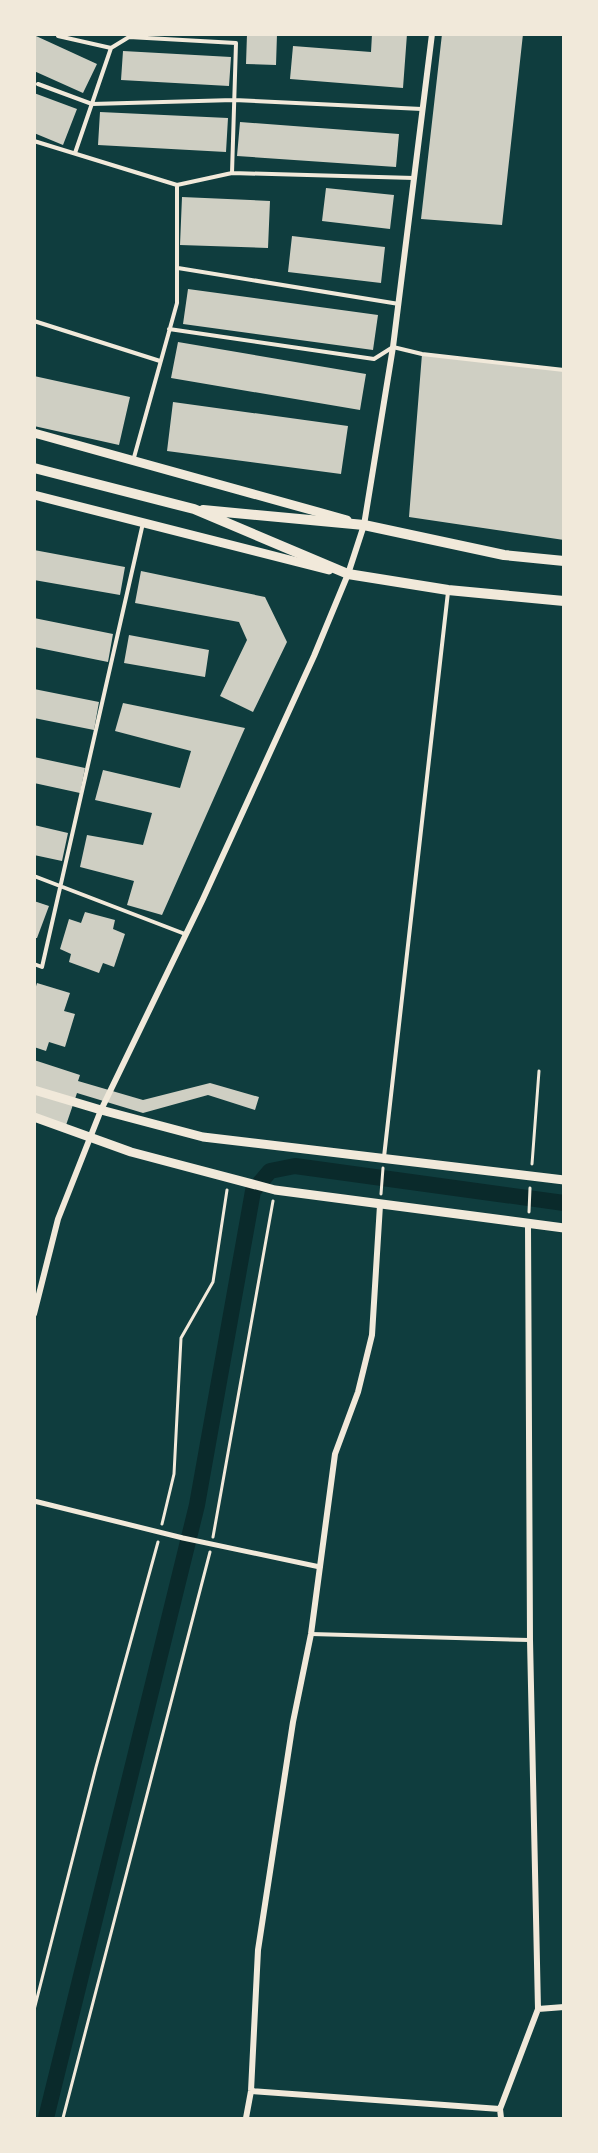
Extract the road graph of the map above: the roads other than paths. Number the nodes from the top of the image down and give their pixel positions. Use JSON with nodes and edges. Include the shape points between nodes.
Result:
{"nodes":[{"id":1,"x":432,"y":34,"type":"edge"},
{"id":2,"x":58,"y":36,"type":"edge"},
{"id":3,"x":129,"y":36,"type":"edge"},
{"id":4,"x":111,"y":48,"type":"junction"},
{"id":5,"x":38,"y":84,"type":"dead end"},
{"id":6,"x":234,"y":100,"type":"junction"},
{"id":7,"x":92,"y":104,"type":"junction"},
{"id":8,"x":423,"y":109,"type":"junction"},
{"id":9,"x":34,"y":141,"type":"edge"},
{"id":10,"x":75,"y":153,"type":"junction"},
{"id":11,"x":232,"y":173,"type":"junction"},
{"id":12,"x":414,"y":178,"type":"junction"},
{"id":13,"x":177,"y":184,"type":"junction"},
{"id":14,"x":178,"y":268,"type":"junction"},
{"id":15,"x":399,"y":304,"type":"junction"},
{"id":16,"x":34,"y":321,"type":"edge"},
{"id":17,"x":169,"y":329,"type":"junction"},
{"id":18,"x":393,"y":347,"type":"junction"},
{"id":19,"x":160,"y":361,"type":"junction"},
{"id":20,"x":564,"y":370,"type":"edge"},
{"id":21,"x":34,"y":433,"type":"edge"},
{"id":22,"x":132,"y":461,"type":"junction"},
{"id":23,"x":34,"y":468,"type":"edge"},
{"id":24,"x":34,"y":495,"type":"edge"},
{"id":25,"x":194,"y":509,"type":"junction"},
{"id":26,"x":143,"y":523,"type":"junction"},
{"id":27,"x":364,"y":525,"type":"junction"},
{"id":28,"x":564,"y":561,"type":"edge"},
{"id":29,"x":348,"y":574,"type":"junction"},
{"id":30,"x":448,"y":590,"type":"junction"},
{"id":31,"x":564,"y":601,"type":"edge"},
{"id":32,"x":34,"y":876,"type":"edge"},
{"id":33,"x":61,"y":886,"type":"junction"},
{"id":34,"x":185,"y":934,"type":"junction"},
{"id":35,"x":34,"y":964,"type":"edge"},
{"id":36,"x":34,"y":1090,"type":"edge"},
{"id":37,"x":101,"y":1110,"type":"junction"},
{"id":38,"x":34,"y":1117,"type":"edge"},
{"id":39,"x":91,"y":1137,"type":"junction"},
{"id":40,"x":383,"y":1161,"type":"junction"},
{"id":41,"x":564,"y":1180,"type":"edge"},
{"id":42,"x":380,"y":1205,"type":"junction"},
{"id":43,"x":528,"y":1226,"type":"junction"},
{"id":44,"x":564,"y":1228,"type":"edge"},
{"id":45,"x":34,"y":1314,"type":"edge"},
{"id":46,"x":34,"y":1501,"type":"edge"},
{"id":47,"x":320,"y":1567,"type":"junction"},
{"id":48,"x":311,"y":1634,"type":"junction"},
{"id":49,"x":530,"y":1640,"type":"junction"},
{"id":50,"x":564,"y":2007,"type":"edge"},
{"id":51,"x":538,"y":2009,"type":"junction"},
{"id":52,"x":251,"y":2091,"type":"junction"},
{"id":53,"x":500,"y":2109,"type":"junction"},
{"id":54,"x":246,"y":2118,"type":"edge"},
{"id":55,"x":501,"y":2118,"type":"edge"}],
"edges":[{"from":1,"to":8,"type":"street"},
{"from":2,"to":4,"type":"lane"},
{"from":3,"to":4,"type":"lane"},
{"from":3,"to":6,"type":"lane","via":[[236,43]]},
{"from":4,"to":7,"type":"lane"},
{"from":5,"to":7,"type":"lane"},
{"from":6,"to":7,"type":"lane"},
{"from":6,"to":8,"type":"lane"},
{"from":6,"to":11,"type":"lane"},
{"from":7,"to":10,"type":"lane"},
{"from":8,"to":12,"type":"street"},
{"from":9,"to":10,"type":"lane"},
{"from":10,"to":13,"type":"lane"},
{"from":11,"to":12,"type":"lane"},
{"from":11,"to":13,"type":"lane"},
{"from":12,"to":15,"type":"street"},
{"from":13,"to":14,"type":"lane"},
{"from":14,"to":15,"type":"lane"},
{"from":14,"to":17,"type":"lane","via":[[177,303]]},
{"from":15,"to":18,"type":"street"},
{"from":16,"to":19,"type":"lane"},
{"from":17,"to":18,"type":"lane","via":[[374,359]]},
{"from":17,"to":19,"type":"lane"},
{"from":18,"to":20,"type":"lane","via":[[422,354]]},
{"from":18,"to":27,"type":"street"},
{"from":19,"to":22,"type":"lane"},
{"from":21,"to":22,"type":"street"},
{"from":22,"to":27,"type":"street"},
{"from":23,"to":25,"type":"main road"},
{"from":24,"to":26,"type":"street"},
{"from":25,"to":27,"type":"main road"},
{"from":25,"to":29,"type":"main road"},
{"from":26,"to":29,"type":"street"},
{"from":26,"to":33,"type":"lane"},
{"from":27,"to":28,"type":"main road","via":[[504,555]]},
{"from":27,"to":29,"type":"street"},
{"from":29,"to":30,"type":"main road"},
{"from":29,"to":34,"type":"street"},
{"from":30,"to":31,"type":"main road"},
{"from":30,"to":40,"type":"lane"},
{"from":32,"to":33,"type":"lane"},
{"from":33,"to":34,"type":"lane"},
{"from":33,"to":35,"type":"lane","via":[[42,967]]},
{"from":34,"to":37,"type":"street"},
{"from":36,"to":37,"type":"street"},
{"from":37,"to":39,"type":"street"},
{"from":37,"to":40,"type":"street","via":[[204,1137],[288,1145]]},
{"from":38,"to":39,"type":"street"},
{"from":39,"to":42,"type":"street","via":[[232,1180]]},
{"from":39,"to":45,"type":"street","via":[[58,1219]]},
{"from":40,"to":41,"type":"street"},
{"from":42,"to":43,"type":"street"},
{"from":42,"to":47,"type":"street","via":[[372,1335],[358,1392],[335,1454]]},
{"from":43,"to":44,"type":"street"},
{"from":43,"to":49,"type":"street"},
{"from":46,"to":47,"type":"street"},
{"from":47,"to":48,"type":"street"},
{"from":48,"to":49,"type":"lane"},
{"from":48,"to":52,"type":"street","via":[[293,1722],[258,1950]]},
{"from":49,"to":51,"type":"street"},
{"from":50,"to":51,"type":"street"},
{"from":51,"to":53,"type":"street"},
{"from":52,"to":53,"type":"street"},
{"from":52,"to":54,"type":"street"},
{"from":53,"to":55,"type":"street"}]}
